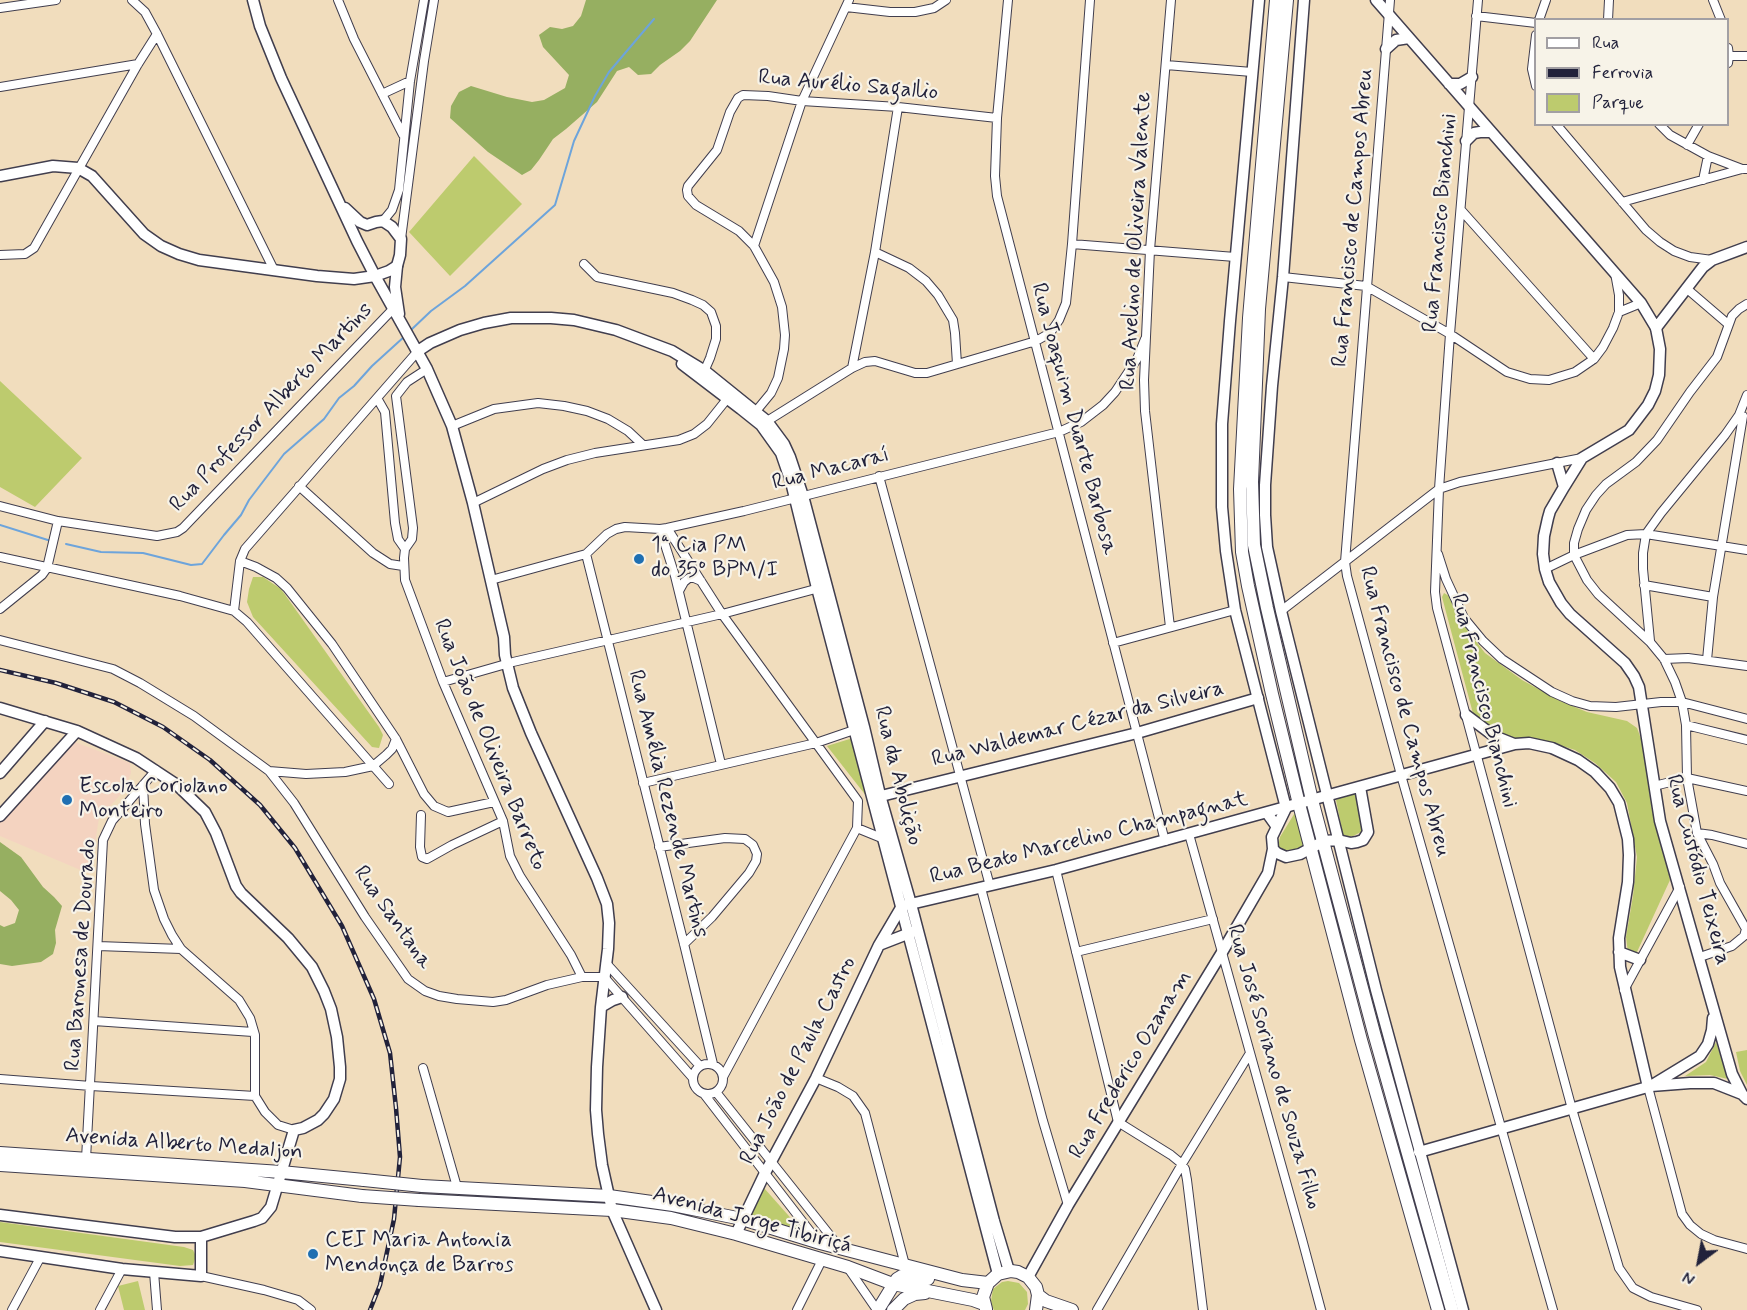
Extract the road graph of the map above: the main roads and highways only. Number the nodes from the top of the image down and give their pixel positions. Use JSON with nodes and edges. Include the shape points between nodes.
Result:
{"nodes":[{"id":1,"x":253,"y":0,"type":"edge"},
{"id":2,"x":1259,"y":0,"type":"edge"},
{"id":3,"x":1276,"y":0,"type":"edge"},
{"id":4,"x":1287,"y":0,"type":"edge"},
{"id":5,"x":1304,"y":0,"type":"edge"},
{"id":6,"x":1376,"y":0,"type":"edge"},
{"id":7,"x":1409,"y":38,"type":"junction"},
{"id":8,"x":1386,"y":49,"type":"road end"},
{"id":9,"x":1472,"y":77,"type":"road end"},
{"id":10,"x":1449,"y":84,"type":"junction"},
{"id":11,"x":1491,"y":132,"type":"junction"},
{"id":12,"x":1466,"y":141,"type":"road end"},
{"id":13,"x":0,"y":176,"type":"edge"},
{"id":14,"x":339,"y":201,"type":"junction"},
{"id":15,"x":368,"y":225,"type":"junction"},
{"id":16,"x":357,"y":241,"type":"junction"},
{"id":17,"x":1747,"y":248,"type":"edge"},
{"id":18,"x":396,"y":266,"type":"junction"},
{"id":19,"x":375,"y":276,"type":"junction"},
{"id":20,"x":402,"y":321,"type":"junction"},
{"id":21,"x":1656,"y":328,"type":"junction"},
{"id":22,"x":415,"y":346,"type":"junction"},
{"id":23,"x":702,"y":374,"type":"junction"},
{"id":24,"x":754,"y":414,"type":"junction"},
{"id":25,"x":1557,"y":463,"type":"road end"},
{"id":26,"x":1564,"y":487,"type":"junction"},
{"id":27,"x":822,"y":587,"type":"junction"},
{"id":28,"x":1258,"y":698,"type":"junction"},
{"id":29,"x":0,"y":708,"type":"edge"},
{"id":30,"x":1466,"y":715,"type":"road end"},
{"id":31,"x":45,"y":721,"type":"junction"},
{"id":32,"x":77,"y":731,"type":"junction"},
{"id":33,"x":1515,"y":744,"type":"junction"},
{"id":34,"x":0,"y":773,"type":"edge"},
{"id":35,"x":1360,"y":787,"type":"junction"},
{"id":36,"x":877,"y":796,"type":"junction"},
{"id":37,"x":1328,"y":796,"type":"junction"},
{"id":38,"x":1312,"y":800,"type":"junction"},
{"id":39,"x":1299,"y":804,"type":"junction"},
{"id":40,"x":1286,"y":807,"type":"junction"},
{"id":41,"x":1267,"y":813,"type":"junction"},
{"id":42,"x":0,"y":816,"type":"edge"},
{"id":43,"x":1277,"y":827,"type":"junction"},
{"id":44,"x":1338,"y":840,"type":"junction"},
{"id":45,"x":1324,"y":842,"type":"junction"},
{"id":46,"x":1311,"y":848,"type":"junction"},
{"id":47,"x":1273,"y":849,"type":"junction"},
{"id":48,"x":1286,"y":857,"type":"junction"},
{"id":49,"x":1268,"y":873,"type":"junction"},
{"id":50,"x":906,"y":905,"type":"junction"},
{"id":51,"x":913,"y":932,"type":"junction"},
{"id":52,"x":879,"y":945,"type":"junction"},
{"id":53,"x":1619,"y":952,"type":"junction"},
{"id":54,"x":1641,"y":960,"type":"road end"},
{"id":55,"x":622,"y":997,"type":"road end"},
{"id":56,"x":601,"y":1007,"type":"junction"},
{"id":57,"x":1714,"y":1009,"type":"junction"},
{"id":58,"x":1649,"y":1086,"type":"junction"},
{"id":59,"x":1745,"y":1096,"type":"edge"},
{"id":60,"x":1419,"y":1152,"type":"junction"},
{"id":61,"x":0,"y":1153,"type":"edge"},
{"id":62,"x":0,"y":1165,"type":"edge"},
{"id":63,"x":281,"y":1172,"type":"junction"},
{"id":64,"x":364,"y":1180,"type":"joint"},
{"id":65,"x":277,"y":1185,"type":"junction"},
{"id":66,"x":362,"y":1196,"type":"joint"},
{"id":67,"x":609,"y":1196,"type":"junction"},
{"id":68,"x":612,"y":1210,"type":"junction"},
{"id":69,"x":0,"y":1215,"type":"edge"},
{"id":70,"x":742,"y":1219,"type":"junction"},
{"id":71,"x":736,"y":1234,"type":"junction"},
{"id":72,"x":201,"y":1237,"type":"junction"},
{"id":73,"x":0,"y":1251,"type":"edge"},
{"id":74,"x":1003,"y":1273,"type":"junction"},
{"id":75,"x":1028,"y":1277,"type":"junction"},
{"id":76,"x":962,"y":1280,"type":"junction"},
{"id":77,"x":988,"y":1283,"type":"junction"},
{"id":78,"x":893,"y":1284,"type":"junction"},
{"id":79,"x":933,"y":1292,"type":"junction"},
{"id":80,"x":1038,"y":1295,"type":"junction"},
{"id":81,"x":985,"y":1307,"type":"edge"},
{"id":82,"x":656,"y":1310,"type":"edge"},
{"id":83,"x":877,"y":1310,"type":"edge"},
{"id":84,"x":893,"y":1310,"type":"edge"},
{"id":85,"x":1036,"y":1310,"type":"edge"},
{"id":86,"x":1072,"y":1310,"type":"edge"},
{"id":87,"x":1438,"y":1310,"type":"edge"},
{"id":88,"x":1452,"y":1310,"type":"edge"},
{"id":89,"x":1463,"y":1310,"type":"edge"}],
"edges":[{"from":1,"to":14,"type":"main road","via":[[281,78]]},
{"from":2,"to":28,"type":"main road","via":[[1235,257],[1222,468],[1222,507],[1235,610]]},
{"from":3,"to":39,"type":"main road","via":[[1249,318],[1240,520],[1248,586]]},
{"from":4,"to":38,"type":"main road","via":[[1259,309],[1252,514],[1264,598]]},
{"from":5,"to":37,"type":"main road","via":[[1265,514],[1267,546],[1281,611]]},
{"from":6,"to":7,"type":"main road","name":"Rua Custódio Teixeira"},
{"from":7,"to":8,"type":"main road","via":[[1396,40]]},
{"from":7,"to":10,"type":"main road","name":"Rua Custódio Teixeira"},
{"from":9,"to":10,"type":"main road","via":[[1460,84]]},
{"from":10,"to":11,"type":"main road","name":"Rua Custódio Teixeira"},
{"from":11,"to":12,"type":"main road","via":[[1474,133]]},
{"from":11,"to":21,"type":"main road","name":"Rua Custódio Teixeira","via":[[1641,303]]},
{"from":13,"to":19,"type":"main road","via":[[53,166],[78,168],[92,176],[144,234],[161,246],[199,260],[316,276]]},
{"from":14,"to":15,"type":"main road"},
{"from":14,"to":16,"type":"main road"},
{"from":15,"to":16,"type":"main road"},
{"from":15,"to":18,"type":"main road","via":[[383,221],[401,239]]},
{"from":16,"to":19,"type":"main road"},
{"from":17,"to":21,"type":"main road","via":[[1703,267]]},
{"from":18,"to":19,"type":"main road"},
{"from":18,"to":20,"type":"main road","via":[[395,287]]},
{"from":19,"to":20,"type":"main road"},
{"from":20,"to":22,"type":"main road"},
{"from":21,"to":26,"type":"main road","name":"Rua Custódio Teixeira","via":[[1659,375],[1648,405],[1629,430],[1582,458]]},
{"from":22,"to":23,"type":"main road","name":"Rua da Abolição","via":[[511,318],[574,320],[672,351]]},
{"from":22,"to":56,"type":"main road","via":[[452,426],[491,580],[513,688],[607,904],[609,923]]},
{"from":23,"to":24,"type":"main road","name":"Rua da Abolição"},
{"from":23,"to":24,"type":"main road","name":"Rua da Abolição","via":[[728,399]]},
{"from":24,"to":27,"type":"main road","name":"Rua da Abolição","via":[[780,438],[790,457]]},
{"from":25,"to":26,"type":"main road"},
{"from":26,"to":57,"type":"main road","name":"Rua Custódio Teixeira","via":[[1548,518],[1545,569],[1561,603],[1624,663],[1639,687],[1660,820]]},
{"from":27,"to":36,"type":"main road","name":"Rua da Abolição","via":[[864,727]]},
{"from":27,"to":36,"type":"main road","name":"Rua da Abolição","via":[[854,730]]},
{"from":28,"to":36,"type":"main road","name":"Rua Waldemar Cézar da Silveira","via":[[1137,733]]},
{"from":28,"to":40,"type":"main road"},
{"from":29,"to":31,"type":"main road"},
{"from":30,"to":33,"type":"main road","via":[[1494,736]]},
{"from":31,"to":32,"type":"main road"},
{"from":31,"to":34,"type":"main road"},
{"from":32,"to":42,"type":"main road"},
{"from":32,"to":63,"type":"main road","via":[[156,770],[205,812],[236,886],[288,938],[312,967],[324,991],[338,1037],[340,1079],[324,1114],[294,1130]]},
{"from":33,"to":35,"type":"main road"},
{"from":33,"to":53,"type":"main road","via":[[1552,748],[1578,760],[1595,772],[1619,803],[1629,855]]},
{"from":35,"to":37,"type":"main road"},
{"from":35,"to":44,"type":"main road","name":"Rua Frederico Ozanam","via":[[1368,832],[1357,842]]},
{"from":36,"to":50,"type":"main road","name":"Rua da Abolição"},
{"from":36,"to":50,"type":"main road","name":"Rua da Abolição","via":[[884,839]]},
{"from":37,"to":38,"type":"main road"},
{"from":37,"to":44,"type":"main road"},
{"from":38,"to":39,"type":"main road"},
{"from":38,"to":45,"type":"main road"},
{"from":39,"to":40,"type":"main road"},
{"from":39,"to":46,"type":"main road"},
{"from":40,"to":41,"type":"main road","name":"Rua Beato Marcelino Champagnat"},
{"from":40,"to":43,"type":"main road","name":"Rua Frederico Ozanam"},
{"from":41,"to":43,"type":"main road"},
{"from":41,"to":50,"type":"main road","name":"Rua Beato Marcelino Champagnat","via":[[1056,870]]},
{"from":43,"to":47,"type":"main road","name":"Rua Frederico Ozanam","via":[[1272,837]]},
{"from":44,"to":45,"type":"main road","name":"Rua Frederico Ozanam"},
{"from":44,"to":60,"type":"main road"},
{"from":45,"to":46,"type":"main road","name":"Rua Frederico Ozanam"},
{"from":45,"to":88,"type":"main road"},
{"from":46,"to":48,"type":"main road","name":"Rua Frederico Ozanam"},
{"from":46,"to":87,"type":"main road"},
{"from":47,"to":48,"type":"main road"},
{"from":47,"to":49,"type":"main road","name":"Rua Frederico Ozanam"},
{"from":48,"to":49,"type":"main road","name":"Rua Frederico Ozanam"},
{"from":49,"to":75,"type":"main road","name":"Rua Frederico Ozanam"},
{"from":50,"to":51,"type":"main road","name":"Rua da Abolição"},
{"from":50,"to":52,"type":"main road","name":"Rua João de Paula Castro"},
{"from":51,"to":52,"type":"main road"},
{"from":51,"to":74,"type":"main road","name":"Rua da Abolição","via":[[994,1221]]},
{"from":52,"to":70,"type":"main road","name":"Rua João de Paula Castro","via":[[816,1078]]},
{"from":53,"to":54,"type":"main road"},
{"from":53,"to":58,"type":"main road","via":[[1624,990]]},
{"from":55,"to":56,"type":"main road"},
{"from":56,"to":67,"type":"main road","via":[[596,1110]]},
{"from":57,"to":58,"type":"main road","via":[[1712,1030],[1701,1056]]},
{"from":57,"to":59,"type":"main road","name":"Rua Custódio Teixeira","via":[[1732,1074]]},
{"from":58,"to":59,"type":"main road","via":[[1713,1083]]},
{"from":58,"to":60,"type":"main road"},
{"from":60,"to":89,"type":"main road"},
{"from":61,"to":63,"type":"main road","name":"Avenida Alberto Medaljon"},
{"from":62,"to":65,"type":"main road","name":"Avenida Alberto Medaljon"},
{"from":63,"to":64,"type":"main road","name":"Avenida Alberto Medaljon"},
{"from":63,"to":65,"type":"main road"},
{"from":64,"to":67,"type":"main road","name":"Avenida Jorge Tibiriçá","bridge":true},
{"from":65,"to":66,"type":"main road","name":"Avenida Alberto Medaljon"},
{"from":65,"to":72,"type":"main road","via":[[271,1207],[262,1218]]},
{"from":66,"to":68,"type":"main road","name":"Avenida Jorge Tibiriçá","bridge":true},
{"from":67,"to":68,"type":"main road"},
{"from":67,"to":70,"type":"main road","name":"Avenida Jorge Tibiriçá"},
{"from":68,"to":71,"type":"main road","name":"Avenida Jorge Tibiriçá","via":[[671,1218]]},
{"from":68,"to":82,"type":"main road"},
{"from":69,"to":72,"type":"main road"},
{"from":70,"to":71,"type":"main road","name":"Rua João de Paula Castro"},
{"from":70,"to":76,"type":"main road","name":"Avenida Jorge Tibiriçá"},
{"from":71,"to":78,"type":"main road","name":"Avenida Jorge Tibiriçá"},
{"from":72,"to":73,"type":"main road","via":[[201,1276]]},
{"from":74,"to":75,"type":"main road","via":[[1018,1272]]},
{"from":74,"to":77,"type":"main road"},
{"from":75,"to":80,"type":"main road"},
{"from":76,"to":77,"type":"main road","name":"Avenida Jorge Tibiriçá"},
{"from":76,"to":78,"type":"main road","via":[[908,1275]]},
{"from":77,"to":81,"type":"main road","via":[[984,1290]]},
{"from":78,"to":79,"type":"main road","name":"Avenida Jorge Tibiriçá"},
{"from":78,"to":83,"type":"main road"},
{"from":79,"to":81,"type":"main road","name":"Avenida Jorge Tibiriçá"},
{"from":79,"to":84,"type":"main road","via":[[915,1294]]},
{"from":80,"to":85,"type":"main road"},
{"from":80,"to":86,"type":"main road"}]}
